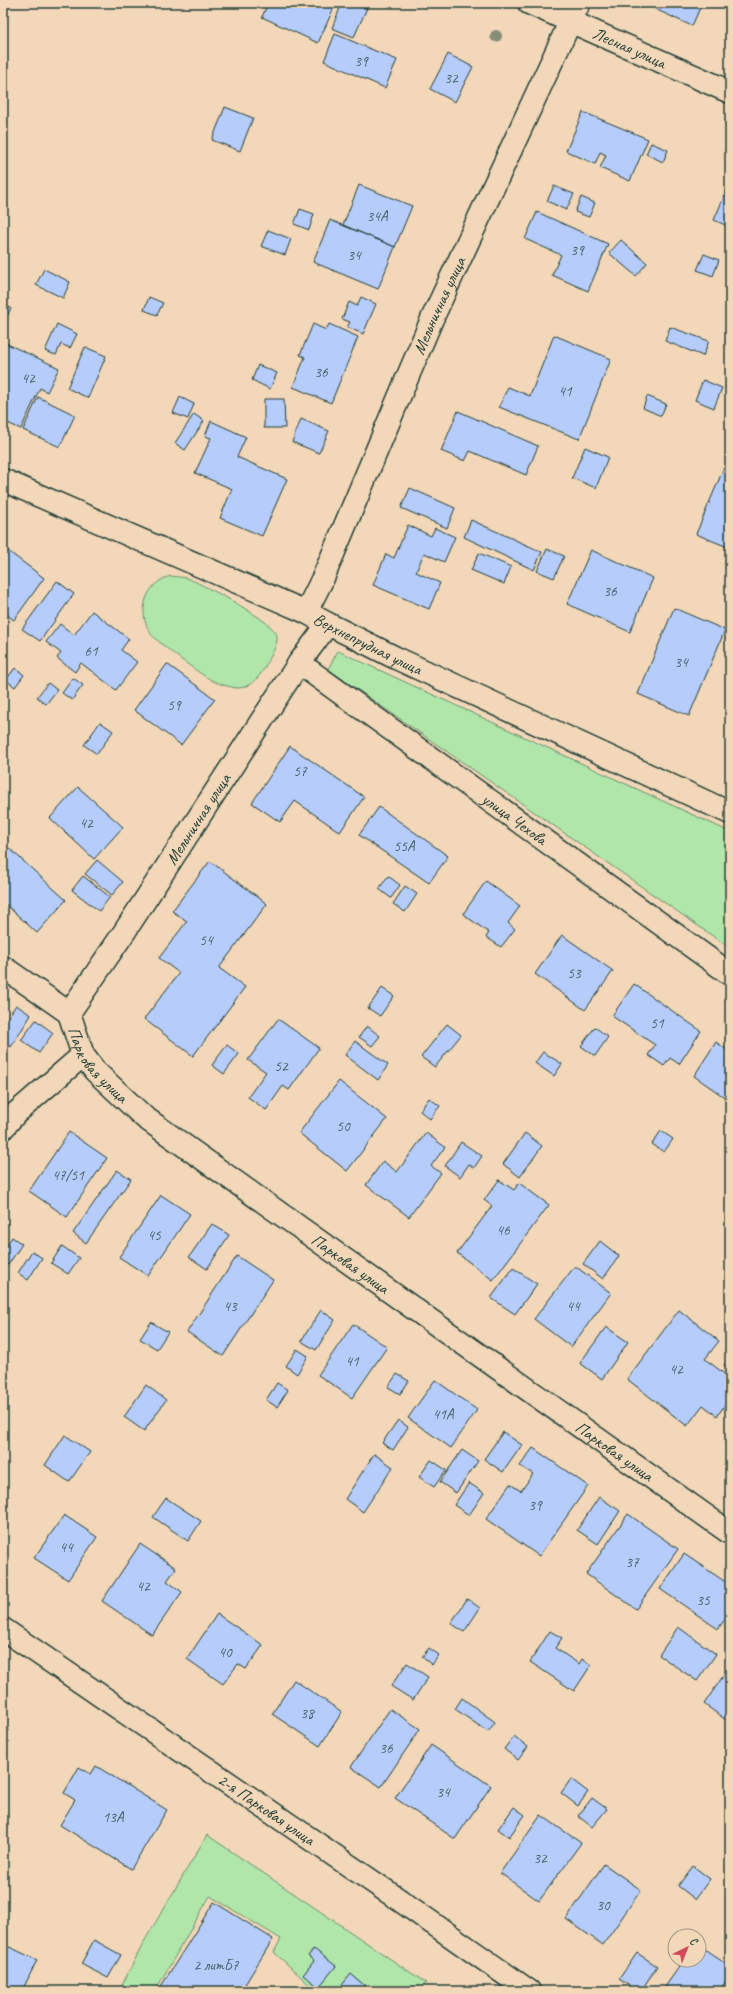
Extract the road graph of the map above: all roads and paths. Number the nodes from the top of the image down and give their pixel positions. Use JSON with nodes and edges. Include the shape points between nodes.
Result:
{"nodes":[{"id":1,"x":529,"y":3,"type":"edge"},
{"id":2,"x":575,"y":12,"type":"edge"},
{"id":3,"x":730,"y":92,"type":"edge"},
{"id":4,"x":3,"y":480,"type":"edge"},
{"id":5,"x":306,"y":612,"type":"junction"},
{"id":6,"x":328,"y":624,"type":"junction"},
{"id":7,"x":299,"y":663,"type":"junction"},
{"id":8,"x":730,"y":813,"type":"edge"},
{"id":9,"x":3,"y":967,"type":"edge"},
{"id":10,"x":730,"y":974,"type":"edge"},
{"id":11,"x":69,"y":1013,"type":"junction"},
{"id":12,"x":83,"y":1055,"type":"junction"},
{"id":13,"x":3,"y":1128,"type":"edge"},
{"id":14,"x":730,"y":1533,"type":"edge"},
{"id":15,"x":3,"y":1629,"type":"edge"},
{"id":16,"x":529,"y":1991,"type":"edge"}],
"edges":[{"from":1,"to":2,"type":"street","name":"Лесная улица"},
{"from":2,"to":3,"type":"street","name":"Лесная улица"},
{"from":2,"to":5,"type":"street","name":"Мельничная улица","via":[[432,320]]},
{"from":4,"to":5,"type":"street","name":"Верхнепрудная улица"},
{"from":5,"to":6,"type":"street","name":"Верхнепрудная улица"},
{"from":6,"to":7,"type":"street","name":"Мельничная улица"},
{"from":6,"to":8,"type":"street","name":"Верхнепрудная улица"},
{"from":7,"to":10,"type":"street","name":"улица Чехова"},
{"from":7,"to":11,"type":"street","name":"Мельничная улица","via":[[128,927]]},
{"from":9,"to":11,"type":"street","name":"Парковая улица"},
{"from":11,"to":12,"type":"street","name":"Парковая улица"},
{"from":12,"to":13,"type":"street"},
{"from":12,"to":14,"type":"street","name":"Парковая улица","via":[[95,1071],[144,1116]]},
{"from":15,"to":16,"type":"street","name":"2-я Парковая улица"}]}
